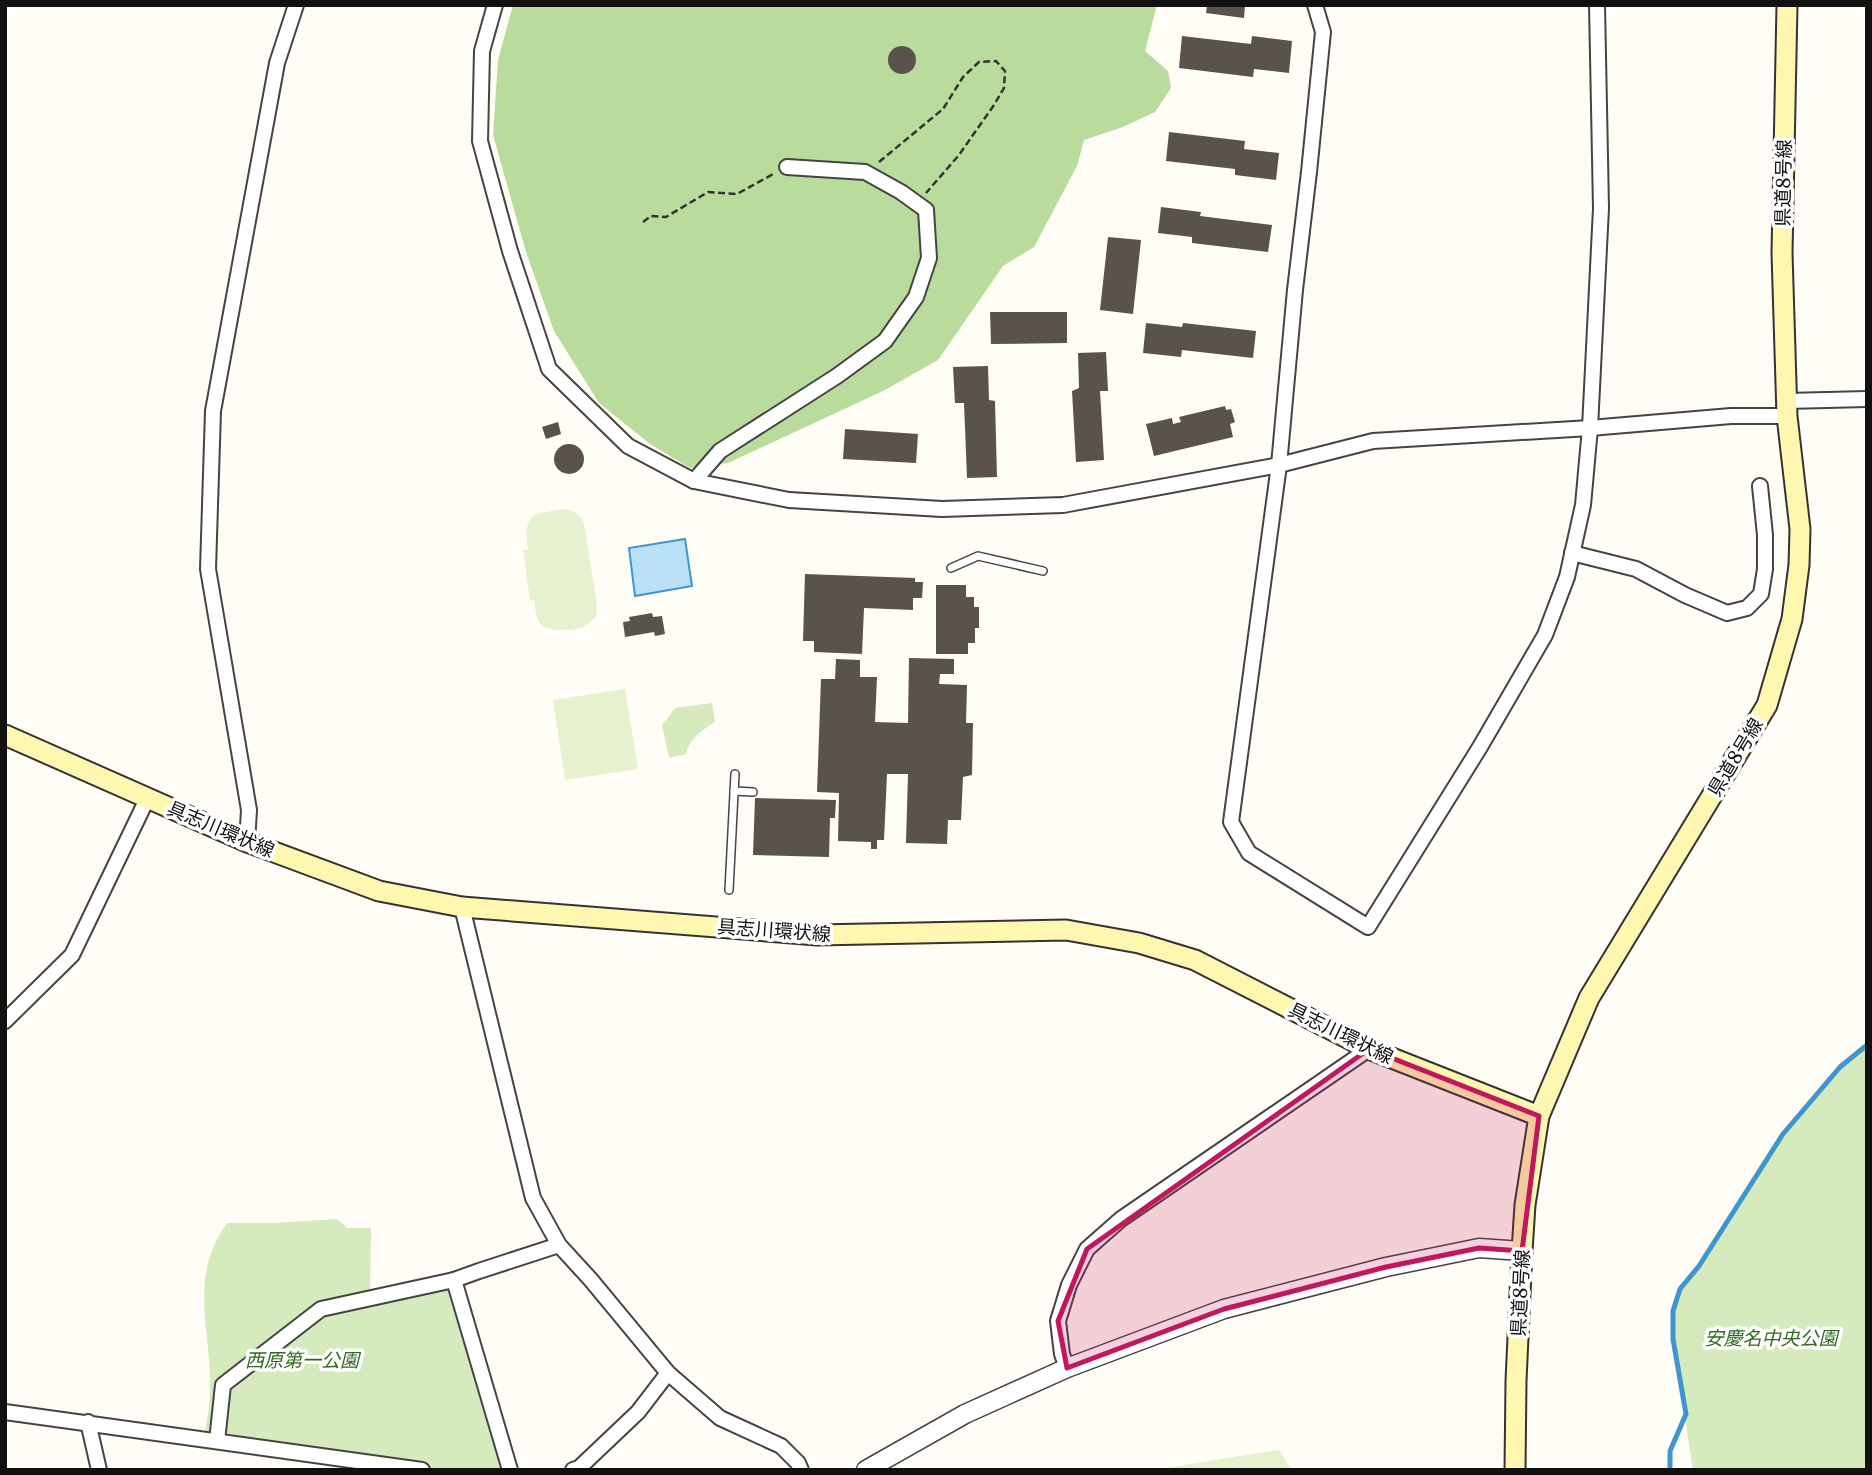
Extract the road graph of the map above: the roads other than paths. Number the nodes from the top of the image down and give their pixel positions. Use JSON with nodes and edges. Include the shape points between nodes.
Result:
{"nodes":[{"id":1,"x":296,"y":5,"type":"edge"},
{"id":2,"x":495,"y":5,"type":"edge"},
{"id":3,"x":1315,"y":5,"type":"edge"},
{"id":4,"x":1597,"y":5,"type":"edge"},
{"id":5,"x":1787,"y":5,"type":"edge"},
{"id":6,"x":787,"y":167,"type":"road end"},
{"id":7,"x":1867,"y":399,"type":"edge"},
{"id":8,"x":1787,"y":408,"type":"junction"},
{"id":9,"x":1590,"y":428,"type":"junction"},
{"id":10,"x":1279,"y":465,"type":"junction"},
{"id":11,"x":694,"y":481,"type":"junction"},
{"id":12,"x":1760,"y":486,"type":"dead end"},
{"id":13,"x":1572,"y":553,"type":"junction"},
{"id":14,"x":951,"y":568,"type":"dead end"},
{"id":15,"x":1043,"y":571,"type":"dead end"},
{"id":16,"x":5,"y":735,"type":"edge"},
{"id":17,"x":735,"y":774,"type":"dead end"},
{"id":18,"x":734,"y":791,"type":"junction"},
{"id":19,"x":753,"y":792,"type":"dead end"},
{"id":20,"x":148,"y":797,"type":"junction"},
{"id":21,"x":247,"y":842,"type":"junction"},
{"id":22,"x":729,"y":890,"type":"dead end"},
{"id":23,"x":462,"y":907,"type":"junction"},
{"id":24,"x":5,"y":1021,"type":"edge"},
{"id":25,"x":1368,"y":1049,"type":"junction"},
{"id":26,"x":1539,"y":1116,"type":"junction"},
{"id":27,"x":559,"y":1245,"type":"junction"},
{"id":28,"x":1522,"y":1251,"type":"junction"},
{"id":29,"x":454,"y":1280,"type":"junction"},
{"id":30,"x":1068,"y":1368,"type":"junction"},
{"id":31,"x":668,"y":1373,"type":"junction"},
{"id":32,"x":5,"y":1412,"type":"edge"},
{"id":33,"x":88,"y":1422,"type":"junction"},
{"id":34,"x":217,"y":1441,"type":"junction"},
{"id":35,"x":99,"y":1470,"type":"edge"},
{"id":36,"x":422,"y":1470,"type":"edge"},
{"id":37,"x":510,"y":1470,"type":"edge"},
{"id":38,"x":573,"y":1470,"type":"edge"},
{"id":39,"x":801,"y":1470,"type":"edge"},
{"id":40,"x":866,"y":1470,"type":"edge"},
{"id":41,"x":1515,"y":1470,"type":"edge"}],
"edges":[{"from":1,"to":21,"type":"street","via":[[277,63],[213,411],[208,569],[249,810]]},
{"from":2,"to":11,"type":"street","via":[[482,51],[480,141],[509,251],[549,369],[628,446]]},
{"from":3,"to":10,"type":"street","via":[[1323,32]]},
{"from":4,"to":9,"type":"street","via":[[1601,208]]},
{"from":5,"to":8,"type":"main road","name":"県道8号線","via":[[1782,253]]},
{"from":6,"to":11,"type":"street","via":[[865,172],[901,192],[926,210],[929,258],[916,297],[885,341],[720,451]]},
{"from":7,"to":8,"type":"street"},
{"from":8,"to":9,"type":"street"},
{"from":8,"to":26,"type":"main road","name":"県道8号線","via":[[1800,529],[1799,565],[1793,619],[1767,705],[1590,998]]},
{"from":9,"to":10,"type":"street","via":[[1373,441]]},
{"from":9,"to":13,"type":"street","via":[[1583,505]]},
{"from":10,"to":11,"type":"street","via":[[1063,505],[942,509],[789,500]]},
{"from":10,"to":13,"type":"street","via":[[1231,822],[1249,853],[1368,927],[1545,635]]},
{"from":12,"to":13,"type":"street","via":[[1765,569],[1761,594],[1746,608],[1727,613],[1636,569]]},
{"from":14,"to":15,"type":"lane","via":[[978,556]]},
{"from":16,"to":20,"type":"main road","name":"具志川環状線"},
{"from":17,"to":18,"type":"lane"},
{"from":18,"to":19,"type":"lane"},
{"from":18,"to":22,"type":"lane"},
{"from":20,"to":21,"type":"main road","name":"具志川環状線"},
{"from":20,"to":24,"type":"street","via":[[72,955]]},
{"from":21,"to":23,"type":"main road","name":"具志川環状線","via":[[379,891]]},
{"from":23,"to":25,"type":"main road","name":"具志川環状線","via":[[817,935],[1066,930],[1139,943],[1195,960]]},
{"from":23,"to":27,"type":"street","via":[[533,1198]]},
{"from":25,"to":26,"type":"main road","name":"具志川環状線"},
{"from":25,"to":30,"type":"street","via":[[1121,1219],[1087,1249],[1058,1321]]},
{"from":26,"to":28,"type":"main road","name":"県道8号線"},
{"from":27,"to":29,"type":"street"},
{"from":27,"to":31,"type":"street"},
{"from":28,"to":30,"type":"street","via":[[1479,1248],[1386,1266],[1224,1310]]},
{"from":28,"to":41,"type":"main road","name":"県道8号線"},
{"from":29,"to":34,"type":"street","via":[[321,1309],[223,1385]]},
{"from":29,"to":37,"type":"street"},
{"from":30,"to":40,"type":"street","via":[[965,1414]]},
{"from":31,"to":38,"type":"street","via":[[638,1412]]},
{"from":31,"to":39,"type":"street","via":[[720,1418],[781,1446]]},
{"from":32,"to":33,"type":"street"},
{"from":33,"to":34,"type":"street"},
{"from":33,"to":35,"type":"street"},
{"from":34,"to":36,"type":"street"}]}
